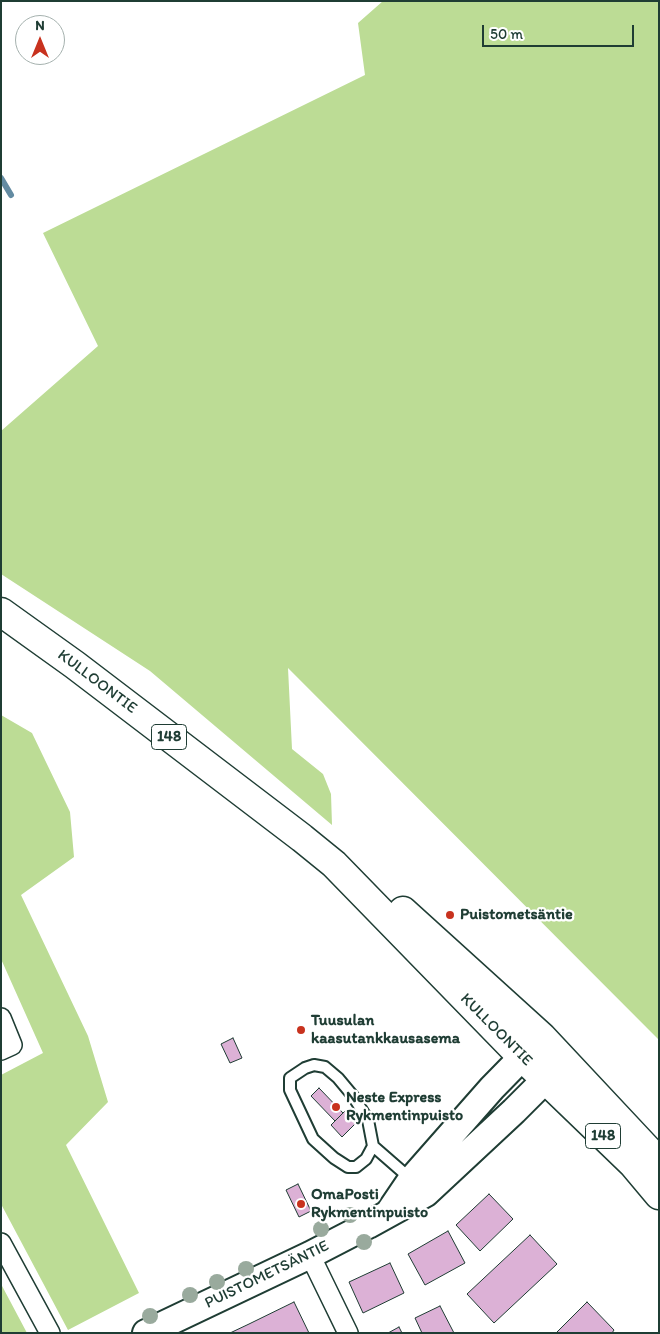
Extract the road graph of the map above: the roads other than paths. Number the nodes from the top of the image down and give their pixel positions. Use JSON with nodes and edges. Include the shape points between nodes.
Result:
{"nodes":[{"id":1,"x":1,"y":612,"type":"edge"},
{"id":2,"x":334,"y":864,"type":"junction"},
{"id":3,"x":1,"y":1018,"type":"edge"},
{"id":4,"x":542,"y":1036,"type":"junction"},
{"id":5,"x":1,"y":1050,"type":"edge"},
{"id":6,"x":522,"y":1057,"type":"junction"},
{"id":7,"x":565,"y":1060,"type":"junction"},
{"id":8,"x":546,"y":1079,"type":"junction"},
{"id":9,"x":373,"y":1146,"type":"junction"},
{"id":10,"x":659,"y":1162,"type":"edge"},
{"id":11,"x":419,"y":1186,"type":"junction"},
{"id":12,"x":659,"y":1194,"type":"edge"},
{"id":13,"x":1,"y":1243,"type":"edge"},
{"id":14,"x":310,"y":1255,"type":"junction"},
{"id":15,"x":50,"y":1333,"type":"edge"},
{"id":16,"x":146,"y":1333,"type":"edge"},
{"id":17,"x":348,"y":1333,"type":"edge"}],
"edges":[{"from":1,"to":2,"type":"main road","name":"KULLOONTIE","number":"148"},
{"from":2,"to":4,"type":"main road","name":"KULLOONTIE","number":"148","via":[[382,892]]},
{"from":2,"to":6,"type":"main road","name":"KULLOONTIE","number":"148"},
{"from":3,"to":5,"type":"street","via":[[12,1045]]},
{"from":4,"to":6,"type":"street","name":"PUISTOMETSÄNTIE"},
{"from":4,"to":7,"type":"main road","name":"KULLOONTIE","number":"148"},
{"from":6,"to":8,"type":"main road","name":"KULLOONTIE","number":"148"},
{"from":6,"to":11,"type":"street","name":"PUISTOMETSÄNTIE","via":[[492,1088]]},
{"from":7,"to":8,"type":"street","name":"PUISTOMETSÄNTIE"},
{"from":7,"to":10,"type":"main road","name":"KULLOONTIE","number":"148"},
{"from":8,"to":11,"type":"street","name":"PUISTOMETSÄNTIE","via":[[504,1122]]},
{"from":8,"to":12,"type":"main road","name":"KULLOONTIE","number":"148"},
{"from":9,"to":9,"type":"lane","via":[[366,1160],[356,1167],[348,1167],[334,1158],[313,1139],[290,1090],[290,1078],[314,1065],[325,1068],[338,1078],[368,1120]]},
{"from":9,"to":11,"type":"lane"},
{"from":11,"to":14,"type":"street","name":"PUISTOMETSÄNTIE","via":[[387,1216]]},
{"from":13,"to":15,"type":"street"},
{"from":14,"to":16,"type":"street","name":"PUISTOMETSÄNTIE"},
{"from":14,"to":17,"type":"street"}]}
